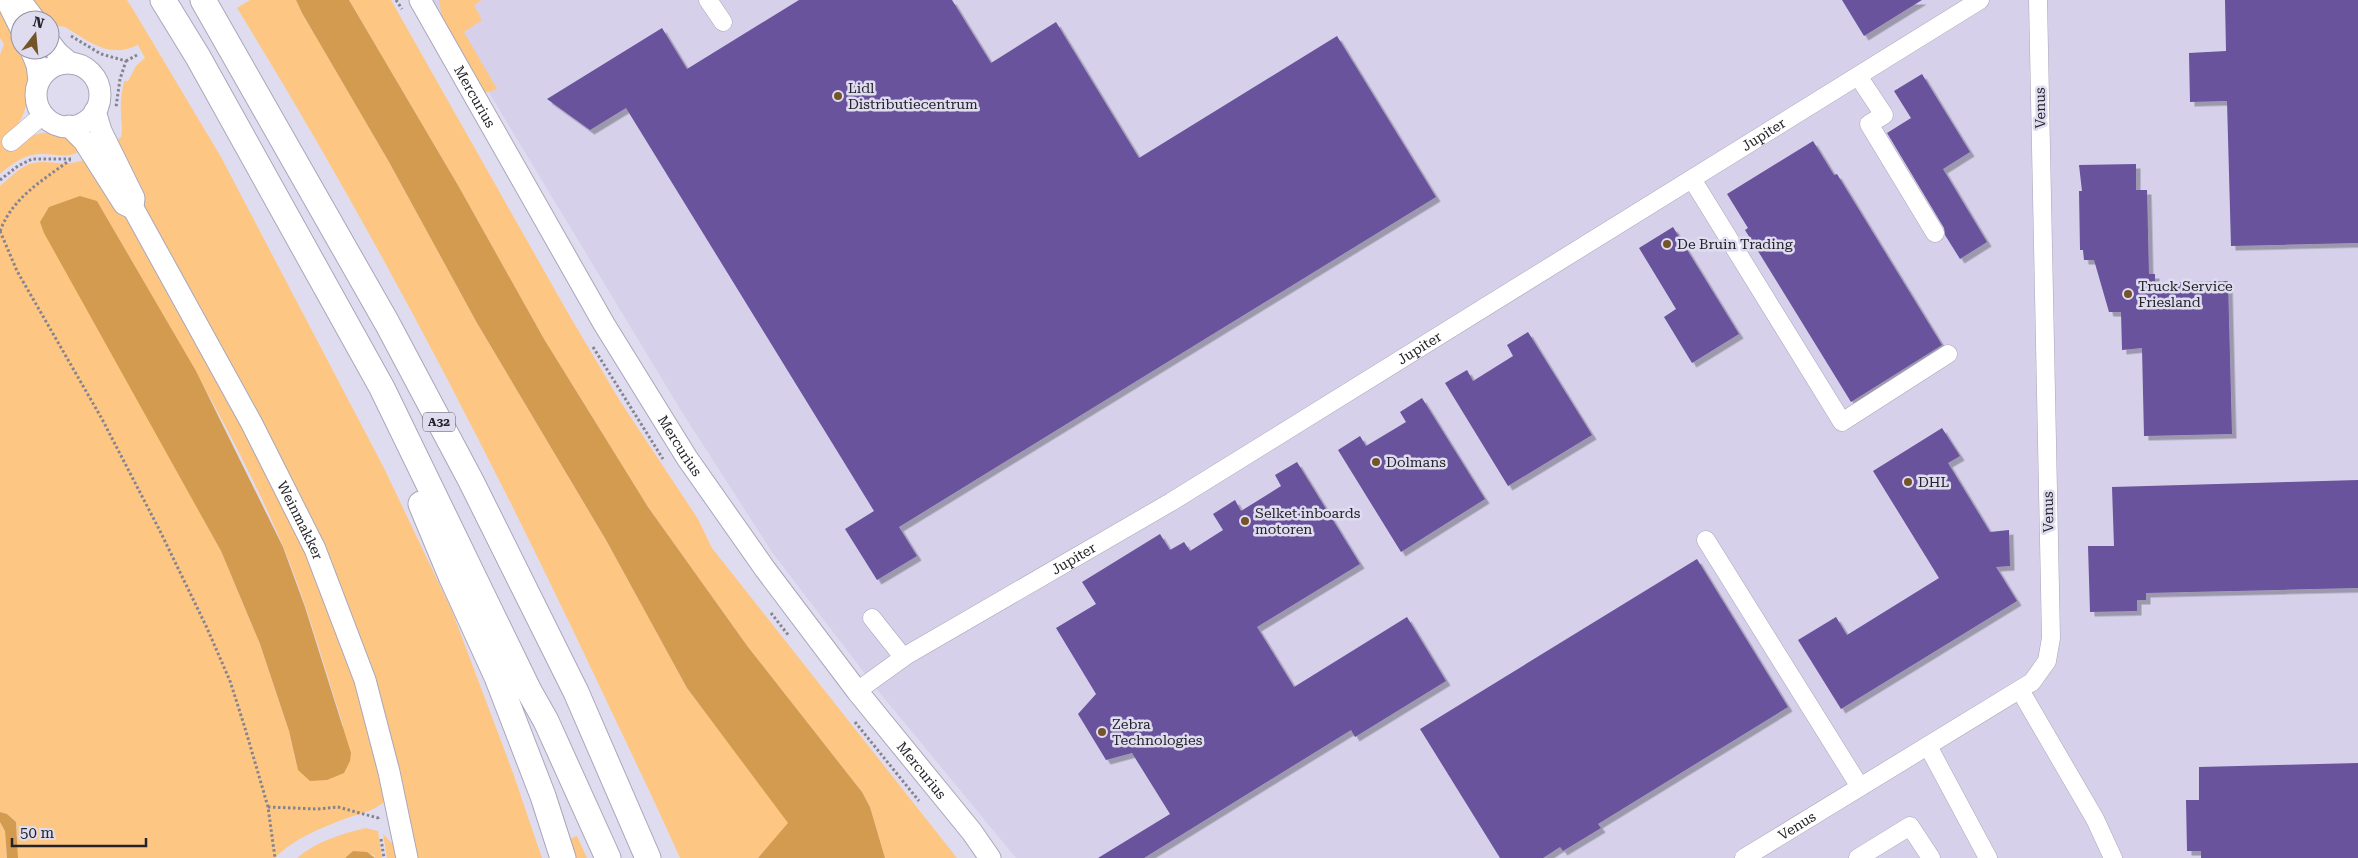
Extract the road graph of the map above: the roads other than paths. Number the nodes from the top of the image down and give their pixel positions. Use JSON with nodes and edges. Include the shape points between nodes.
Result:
{"nodes":[{"id":1,"x":20,"y":0,"type":"edge"},
{"id":2,"x":163,"y":0,"type":"edge"},
{"id":3,"x":203,"y":0,"type":"edge"},
{"id":4,"x":420,"y":0,"type":"edge"},
{"id":5,"x":708,"y":0,"type":"edge"},
{"id":6,"x":1980,"y":0,"type":"edge"},
{"id":7,"x":2038,"y":0,"type":"edge"},
{"id":8,"x":28,"y":10,"type":"edge"},
{"id":9,"x":723,"y":22,"type":"dead end"},
{"id":10,"x":60,"y":55,"type":"edge"},
{"id":11,"x":36,"y":60,"type":"edge"},
{"id":12,"x":70,"y":63,"type":"junction"},
{"id":13,"x":1858,"y":76,"type":"junction"},
{"id":14,"x":39,"y":80,"type":"junction"},
{"id":15,"x":105,"y":111,"type":"junction"},
{"id":16,"x":43,"y":115,"type":"junction"},
{"id":17,"x":69,"y":126,"type":"junction"},
{"id":18,"x":11,"y":142,"type":"dead end"},
{"id":19,"x":1692,"y":179,"type":"junction"},
{"id":20,"x":134,"y":208,"type":"junction"},
{"id":21,"x":1935,"y":233,"type":"dead end"},
{"id":22,"x":1948,"y":354,"type":"dead end"},
{"id":23,"x":382,"y":388,"type":"junction"},
{"id":24,"x":1706,"y":540,"type":"dead end"},
{"id":25,"x":872,"y":618,"type":"dead end"},
{"id":26,"x":903,"y":657,"type":"junction"},
{"id":27,"x":2020,"y":690,"type":"junction"},
{"id":28,"x":857,"y":691,"type":"junction"},
{"id":29,"x":1928,"y":746,"type":"junction"},
{"id":30,"x":1860,"y":787,"type":"junction"},
{"id":31,"x":2111,"y":856,"type":"edge"},
{"id":32,"x":407,"y":858,"type":"edge"},
{"id":33,"x":563,"y":858,"type":"edge"},
{"id":34,"x":608,"y":858,"type":"edge"},
{"id":35,"x":648,"y":858,"type":"edge"},
{"id":36,"x":990,"y":858,"type":"edge"},
{"id":37,"x":1744,"y":858,"type":"edge"},
{"id":38,"x":1858,"y":858,"type":"edge"},
{"id":39,"x":1931,"y":858,"type":"edge"},
{"id":40,"x":1988,"y":858,"type":"edge"}],
"edges":[{"from":1,"to":8,"type":"main road"},
{"from":2,"to":23,"type":"highway","number":"A32"},
{"from":3,"to":35,"type":"highway","number":"A32","via":[[387,323],[471,481],[576,692]]},
{"from":4,"to":28,"type":"main road","name":"Mercurius","via":[[604,324],[687,458],[764,569]]},
{"from":5,"to":9,"type":"street"},
{"from":6,"to":13,"type":"street","name":"Jupiter"},
{"from":7,"to":27,"type":"street","name":"Venus","via":[[2051,638],[2047,661],[2032,682]]},
{"from":10,"to":12,"type":"main road"},
{"from":11,"to":14,"type":"main road"},
{"from":12,"to":14,"type":"main road","via":[[52,67]]},
{"from":12,"to":15,"type":"main road","via":[[83,66],[96,80]]},
{"from":13,"to":19,"type":"street","name":"Jupiter"},
{"from":13,"to":21,"type":"street","via":[[1884,115],[1869,124]]},
{"from":14,"to":16,"type":"main road","via":[[36,98]]},
{"from":15,"to":17,"type":"main road"},
{"from":15,"to":20,"type":"main road","name":"Weinmakker","via":[[101,131],[134,198]]},
{"from":16,"to":17,"type":"main road","via":[[55,124]]},
{"from":16,"to":18,"type":"street"},
{"from":17,"to":20,"type":"main road","name":"Weinmakker","via":[[84,141],[124,204]]},
{"from":19,"to":22,"type":"street","via":[[1842,422]]},
{"from":19,"to":26,"type":"street","name":"Jupiter","via":[[1171,502]]},
{"from":20,"to":32,"type":"main road","name":"Weinmakker","via":[[248,415],[315,549],[365,680]]},
{"from":23,"to":33,"type":"highway","number":"A32","via":[[412,481],[497,677]]},
{"from":23,"to":34,"type":"highway","number":"A32","via":[[546,721]]},
{"from":24,"to":30,"type":"street"},
{"from":25,"to":26,"type":"street"},
{"from":26,"to":28,"type":"street","name":"Jupiter"},
{"from":27,"to":29,"type":"street","name":"Venus"},
{"from":27,"to":31,"type":"street","via":[[2094,819]]},
{"from":28,"to":36,"type":"main road","name":"Mercurius"},
{"from":29,"to":30,"type":"street","name":"Venus"},
{"from":29,"to":40,"type":"street"},
{"from":30,"to":37,"type":"street","name":"Venus"},
{"from":38,"to":39,"type":"street","via":[[1910,826]]}]}
